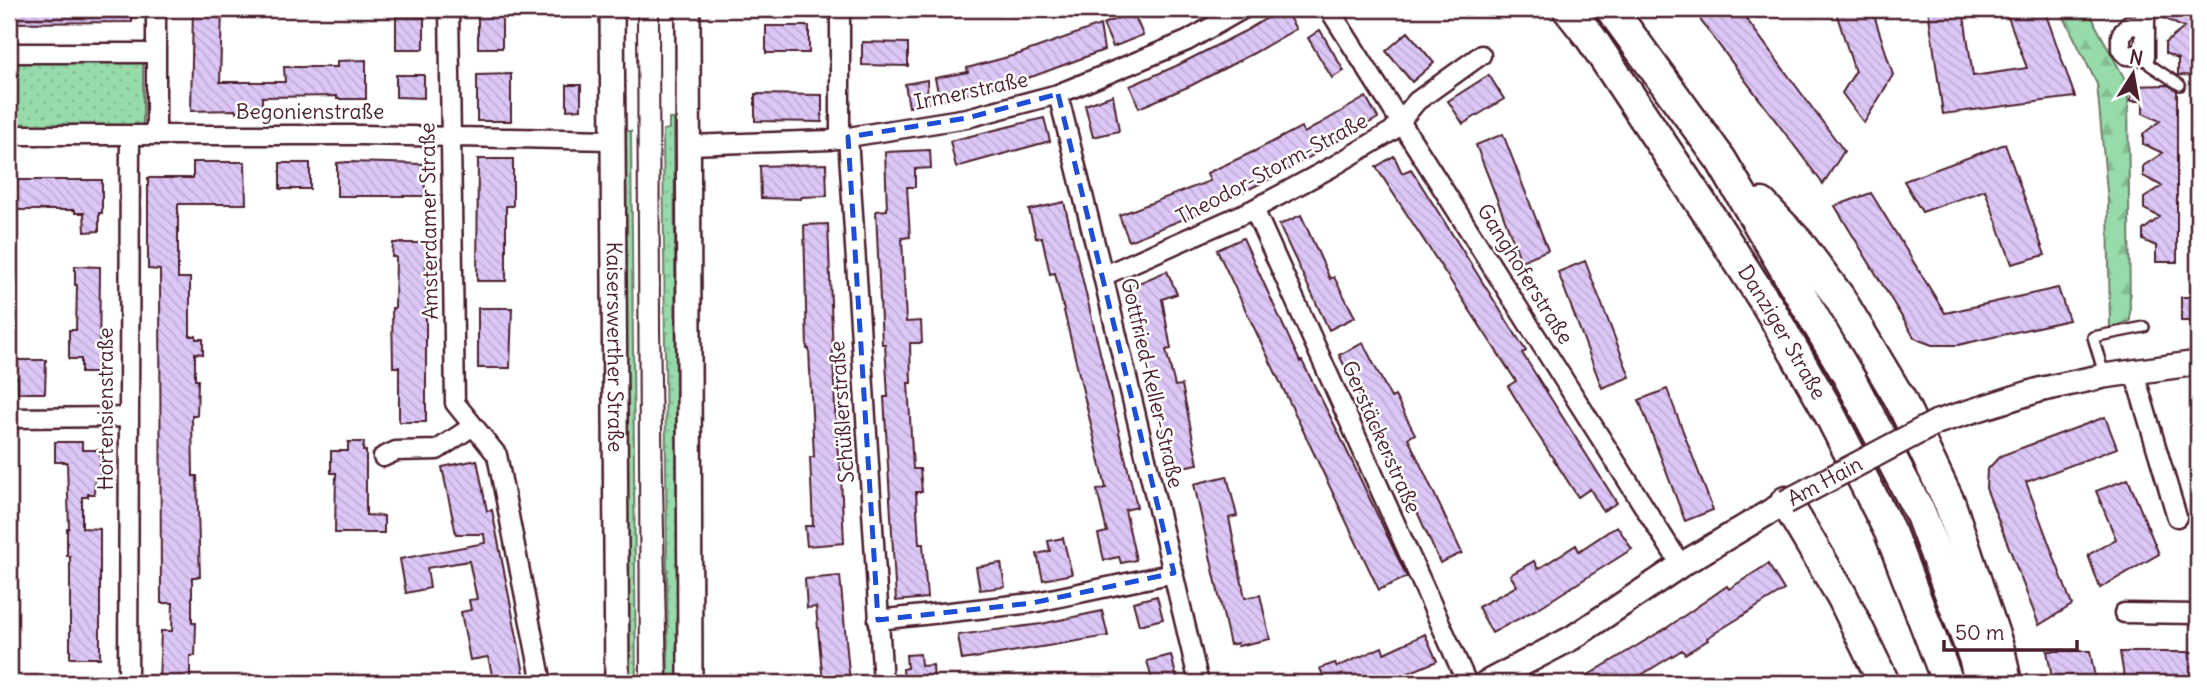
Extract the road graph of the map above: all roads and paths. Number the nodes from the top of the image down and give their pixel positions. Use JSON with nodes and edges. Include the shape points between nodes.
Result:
{"nodes":[{"id":1,"x":156,"y":9,"type":"edge"},
{"id":2,"x":449,"y":9,"type":"edge"},
{"id":3,"x":611,"y":9,"type":"edge"},
{"id":4,"x":688,"y":9,"type":"edge"},
{"id":5,"x":840,"y":9,"type":"edge"},
{"id":6,"x":1242,"y":9,"type":"edge"},
{"id":7,"x":1329,"y":9,"type":"edge"},
{"id":8,"x":1568,"y":9,"type":"edge"},
{"id":9,"x":1611,"y":9,"type":"edge"},
{"id":10,"x":2145,"y":17,"type":"edge"},
{"id":11,"x":9,"y":52,"type":"edge"},
{"id":12,"x":156,"y":52,"type":"junction"},
{"id":13,"x":1481,"y":55,"type":"dead end"},
{"id":14,"x":2146,"y":56,"type":"joint"},
{"id":15,"x":2180,"y":85,"type":"dead end"},
{"id":16,"x":1058,"y":94,"type":"junction"},
{"id":17,"x":1401,"y":120,"type":"junction"},
{"id":18,"x":9,"y":135,"type":"edge"},
{"id":19,"x":130,"y":135,"type":"junction"},
{"id":20,"x":156,"y":135,"type":"junction"},
{"id":21,"x":450,"y":136,"type":"junction"},
{"id":22,"x":844,"y":138,"type":"junction"},
{"id":23,"x":611,"y":140,"type":"junction"},
{"id":24,"x":690,"y":145,"type":"junction"},
{"id":25,"x":1721,"y":160,"type":"junction"},
{"id":26,"x":1254,"y":209,"type":"junction"},
{"id":27,"x":1103,"y":276,"type":"junction"},
{"id":28,"x":2144,"y":327,"type":"dead end"},
{"id":29,"x":2198,"y":363,"type":"edge"},
{"id":30,"x":2134,"y":372,"type":"junction"},
{"id":31,"x":2104,"y":376,"type":"junction"},
{"id":32,"x":128,"y":417,"type":"junction"},
{"id":33,"x":9,"y":418,"type":"edge"},
{"id":34,"x":473,"y":426,"type":"junction"},
{"id":35,"x":383,"y":457,"type":"dead end"},
{"id":36,"x":1786,"y":502,"type":"junction"},
{"id":37,"x":2177,"y":517,"type":"dead end"},
{"id":38,"x":1681,"y":565,"type":"junction"},
{"id":39,"x":1174,"y":573,"type":"junction"},
{"id":40,"x":2124,"y":613,"type":"dead end"},
{"id":41,"x":2198,"y":614,"type":"edge"},
{"id":42,"x":878,"y":620,"type":"junction"},
{"id":43,"x":128,"y":683,"type":"edge"},
{"id":44,"x":542,"y":683,"type":"edge"},
{"id":45,"x":617,"y":683,"type":"edge"},
{"id":46,"x":690,"y":683,"type":"edge"},
{"id":47,"x":883,"y":683,"type":"edge"},
{"id":48,"x":1199,"y":683,"type":"edge"},
{"id":49,"x":1467,"y":683,"type":"edge"},
{"id":50,"x":1486,"y":683,"type":"edge"},
{"id":51,"x":1884,"y":683,"type":"edge"},
{"id":52,"x":1948,"y":683,"type":"edge"},
{"id":53,"x":1980,"y":683,"type":"edge"},
{"id":54,"x":2006,"y":683,"type":"edge"}],
"edges":[{"from":1,"to":12,"type":"street"},
{"from":2,"to":21,"type":"street","name":"Amsterdamer Straße"},
{"from":3,"to":23,"type":"street","name":"Kaiserswerther Straße"},
{"from":4,"to":24,"type":"street"},
{"from":5,"to":22,"type":"street","name":"Schüßlerstraße"},
{"from":6,"to":16,"type":"street","name":"Irmerstraße","via":[[1187,41]]},
{"from":7,"to":17,"type":"street","name":"Ganghoferstraße"},
{"from":8,"to":52,"type":"highway","name":"Danziger Straße","via":[[1713,220],[1827,409],[1890,532]]},
{"from":9,"to":25,"type":"highway","name":"Danziger Straße"},
{"from":10,"to":14,"type":"street","via":[[2121,35],[2121,49],[2126,55]]},
{"from":11,"to":12,"type":"street"},
{"from":12,"to":20,"type":"street"},
{"from":13,"to":17,"type":"street","name":"Theodor-Storm-Straße","via":[[1417,101]]},
{"from":14,"to":15,"type":"lane","via":[[2150,65]]},
{"from":16,"to":22,"type":"street","name":"Irmerstraße","via":[[967,118]]},
{"from":16,"to":27,"type":"street","name":"Gottfried-Keller-Straße"},
{"from":17,"to":26,"type":"street","name":"Theodor-Storm-Straße","via":[[1392,131]]},
{"from":17,"to":38,"type":"street","name":"Ganghoferstraße"},
{"from":18,"to":19,"type":"street","name":"Begonienstraße"},
{"from":19,"to":20,"type":"street","name":"Begonienstraße"},
{"from":19,"to":32,"type":"street","name":"Hortensienstraße"},
{"from":20,"to":21,"type":"street","name":"Begonienstraße"},
{"from":21,"to":23,"type":"street","name":"Begonienstraße"},
{"from":21,"to":34,"type":"street","name":"Amsterdamer Straße","via":[[454,403]]},
{"from":22,"to":24,"type":"street","name":"Irmerstraße"},
{"from":22,"to":42,"type":"street","name":"Schüßlerstraße"},
{"from":23,"to":45,"type":"street","name":"Kaiserswerther Straße"},
{"from":24,"to":46,"type":"street"},
{"from":25,"to":53,"type":"highway","name":"Danziger Straße","via":[[1850,379],[1921,515]]},
{"from":25,"to":54,"type":"highway","via":[[1798,242],[1839,297],[1900,399],[1950,504]]},
{"from":26,"to":27,"type":"street","name":"Theodor-Storm-Straße"},
{"from":26,"to":49,"type":"street","name":"Gerstäckerstraße"},
{"from":27,"to":39,"type":"street","name":"Gottfried-Keller-Straße"},
{"from":28,"to":31,"type":"lane","via":[[2093,337]]},
{"from":29,"to":30,"type":"street","name":"Am Hain"},
{"from":30,"to":31,"type":"street","name":"Am Hain"},
{"from":30,"to":37,"type":"street"},
{"from":31,"to":36,"type":"street","name":"Am Hain","bridge":true,"via":[[2039,390],[1937,422]]},
{"from":32,"to":33,"type":"street"},
{"from":32,"to":43,"type":"street","name":"Hortensienstraße"},
{"from":34,"to":35,"type":"street","via":[[437,450],[396,451]]},
{"from":34,"to":44,"type":"street","name":"Amsterdamer Straße","via":[[497,455]]},
{"from":36,"to":38,"type":"street","name":"Am Hain"},
{"from":36,"to":51,"type":"highway","via":[[1842,596]]},
{"from":38,"to":50,"type":"street","name":"Am Hain","via":[[1572,638]]},
{"from":39,"to":42,"type":"street","via":[[1032,603]]},
{"from":39,"to":48,"type":"street","name":"Gottfried-Keller-Straße"},
{"from":40,"to":41,"type":"street"},
{"from":42,"to":47,"type":"street","name":"Schüßlerstraße"}]}
